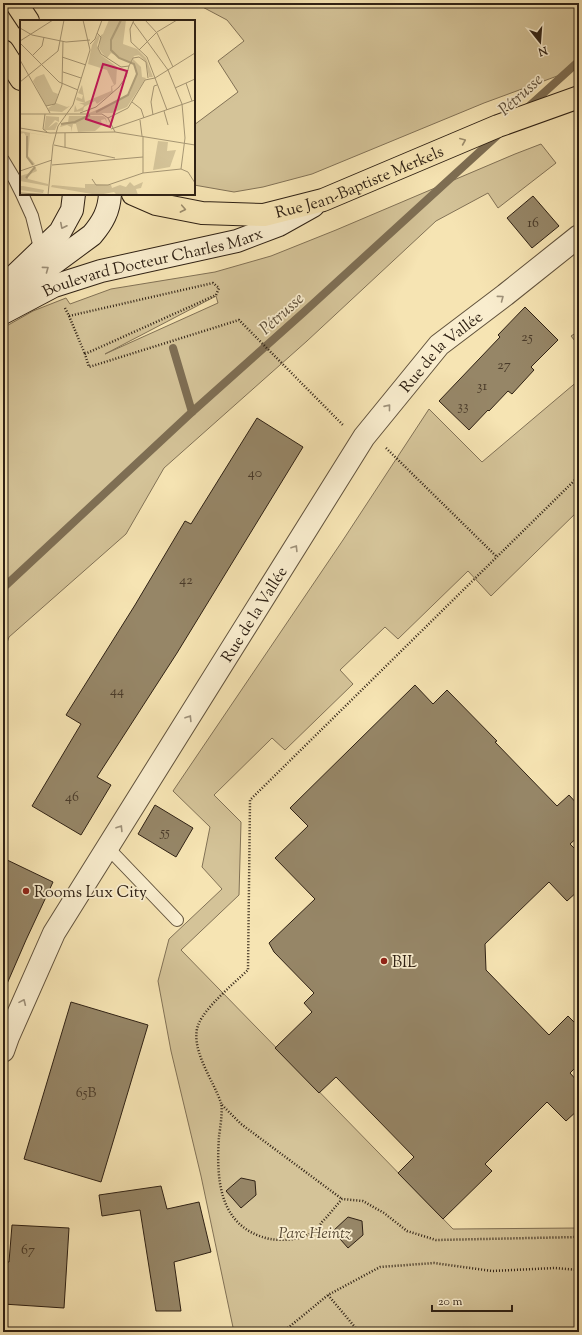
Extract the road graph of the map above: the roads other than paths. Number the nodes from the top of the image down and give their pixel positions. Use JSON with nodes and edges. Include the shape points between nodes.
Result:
{"nodes":[{"id":1,"x":16,"y":3,"type":"edge"},
{"id":2,"x":27,"y":20,"type":"edge"},
{"id":3,"x":3,"y":51,"type":"edge"},
{"id":4,"x":20,"y":77,"type":"edge"},
{"id":5,"x":579,"y":98,"type":"edge"},
{"id":6,"x":3,"y":160,"type":"edge"},
{"id":7,"x":20,"y":191,"type":"edge"},
{"id":8,"x":22,"y":195,"type":"edge"},
{"id":9,"x":74,"y":195,"type":"edge"},
{"id":10,"x":110,"y":195,"type":"edge"},
{"id":11,"x":135,"y":195,"type":"edge"},
{"id":12,"x":324,"y":200,"type":"junction"},
{"id":13,"x":579,"y":236,"type":"edge"},
{"id":14,"x":41,"y":252,"type":"junction"},
{"id":15,"x":3,"y":287,"type":"edge"},
{"id":16,"x":3,"y":300,"type":"edge"},
{"id":17,"x":3,"y":313,"type":"edge"},
{"id":18,"x":108,"y":848,"type":"junction"},
{"id":19,"x":177,"y":920,"type":"dead end"},
{"id":20,"x":3,"y":1051,"type":"edge"}],
"edges":[{"from":1,"to":2,"type":"main road"},
{"from":3,"to":4,"type":"main road"},
{"from":12,"to":5,"type":"main road","name":"Rue Jean-Baptiste Merkels","one_way":true,"via":[[498,126]]},
{"from":6,"to":7,"type":"lane"},
{"from":8,"to":14,"type":"lane","via":[[32,216]]},
{"from":9,"to":14,"type":"street","one_way":true,"via":[[72,210],[60,232]]},
{"from":16,"to":10,"type":"street","name":"Boulevard Docteur Charles Marx","one_way":true,"via":[[92,234],[102,223]]},
{"from":11,"to":12,"type":"main road","name":"Rue Jean-Baptiste Merkels","one_way":true,"via":[[156,204],[202,213],[264,215]]},
{"from":12,"to":17,"type":"street","name":"Boulevard Docteur Charles Marx","via":[[279,225],[237,241],[101,271],[54,286]]},
{"from":18,"to":13,"type":"street","name":"Rue de la Vallée","one_way":true,"via":[[364,437],[439,345]]},
{"from":14,"to":15,"type":"street"},
{"from":18,"to":19,"type":"lane"},
{"from":20,"to":18,"type":"street","name":"Rue de la Vallée","one_way":true,"via":[[54,933]]}]}
